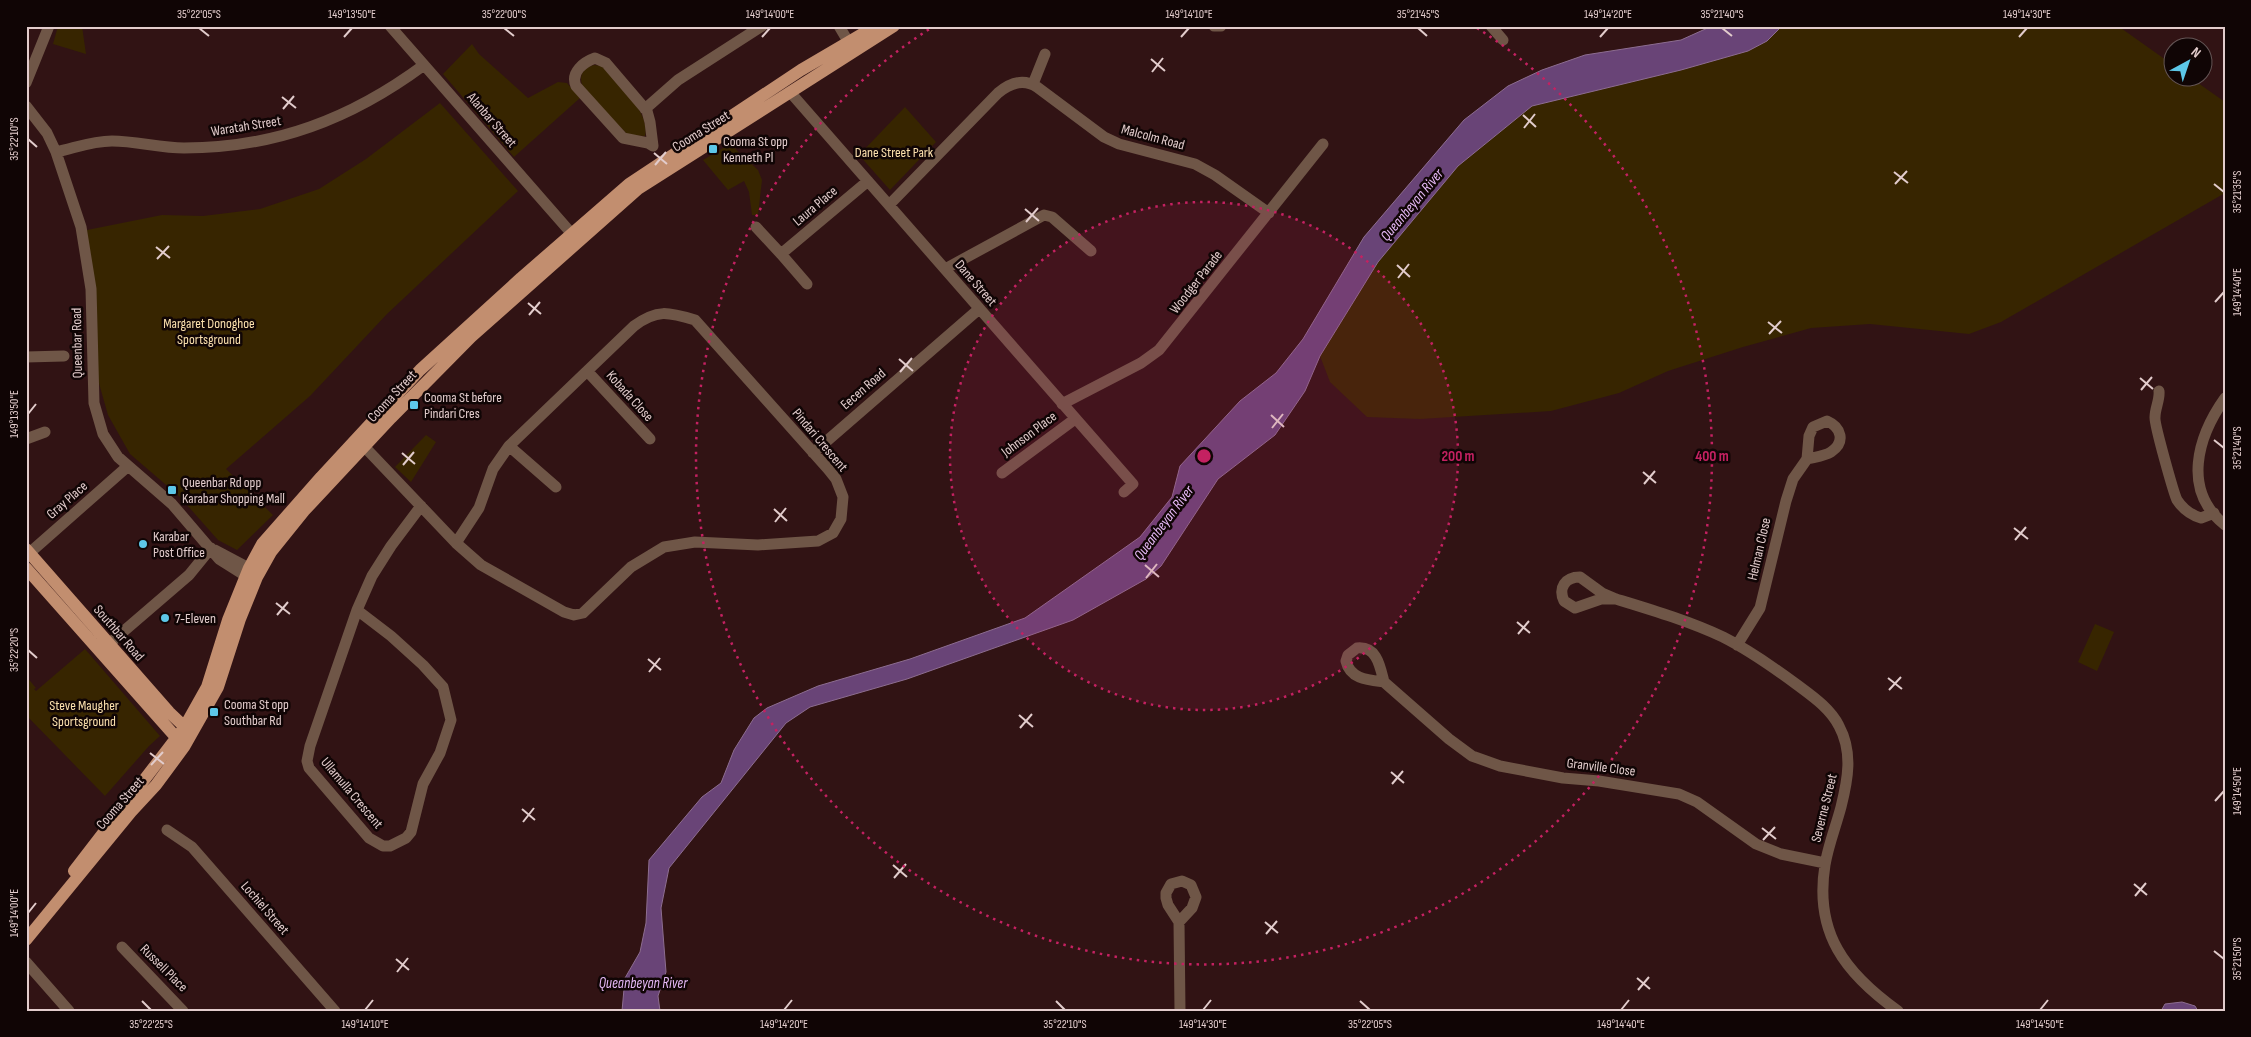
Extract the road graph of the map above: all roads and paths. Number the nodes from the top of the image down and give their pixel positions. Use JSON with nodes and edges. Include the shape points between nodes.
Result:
{"nodes":[{"id":1,"x":49,"y":26,"type":"edge"},
{"id":2,"x":390,"y":26,"type":"edge"},
{"id":3,"x":762,"y":26,"type":"edge"},
{"id":4,"x":839,"y":26,"type":"edge"},
{"id":5,"x":876,"y":26,"type":"edge"},
{"id":6,"x":894,"y":26,"type":"edge"},
{"id":7,"x":1214,"y":26,"type":"edge"},
{"id":8,"x":1221,"y":26,"type":"edge"},
{"id":9,"x":1491,"y":26,"type":"edge"},
{"id":10,"x":1504,"y":40,"type":"dead end"},
{"id":11,"x":852,"y":47,"type":"junction"},
{"id":12,"x":1045,"y":54,"type":"dead end"},
{"id":13,"x":827,"y":56,"type":"junction"},
{"id":14,"x":424,"y":65,"type":"junction"},
{"id":15,"x":26,"y":83,"type":"edge"},
{"id":16,"x":1033,"y":84,"type":"junction"},
{"id":17,"x":790,"y":92,"type":"junction"},
{"id":18,"x":26,"y":106,"type":"edge"},
{"id":19,"x":743,"y":108,"type":"junction"},
{"id":20,"x":645,"y":109,"type":"junction"},
{"id":21,"x":1323,"y":144,"type":"dead end"},
{"id":22,"x":653,"y":146,"type":"junction"},
{"id":23,"x":56,"y":152,"type":"junction"},
{"id":24,"x":666,"y":165,"type":"junction"},
{"id":25,"x":868,"y":181,"type":"junction"},
{"id":26,"x":889,"y":205,"type":"junction"},
{"id":27,"x":1269,"y":213,"type":"junction"},
{"id":28,"x":756,"y":227,"type":"dead end"},
{"id":29,"x":575,"y":238,"type":"junction"},
{"id":30,"x":1091,"y":251,"type":"dead end"},
{"id":31,"x":781,"y":254,"type":"junction"},
{"id":32,"x":945,"y":269,"type":"junction"},
{"id":33,"x":807,"y":284,"type":"dead end"},
{"id":34,"x":979,"y":309,"type":"junction"},
{"id":35,"x":64,"y":356,"type":"dead end"},
{"id":36,"x":26,"y":357,"type":"edge"},
{"id":37,"x":588,"y":372,"type":"junction"},
{"id":38,"x":2159,"y":391,"type":"dead end"},
{"id":39,"x":2225,"y":398,"type":"edge"},
{"id":40,"x":1062,"y":404,"type":"junction"},
{"id":41,"x":1075,"y":419,"type":"junction"},
{"id":42,"x":45,"y":432,"type":"dead end"},
{"id":43,"x":26,"y":440,"type":"edge"},
{"id":44,"x":650,"y":440,"type":"dead end"},
{"id":45,"x":361,"y":443,"type":"junction"},
{"id":46,"x":509,"y":446,"type":"junction"},
{"id":47,"x":813,"y":453,"type":"junction"},
{"id":48,"x":1807,"y":459,"type":"dead end"},
{"id":49,"x":127,"y":467,"type":"junction"},
{"id":50,"x":1002,"y":473,"type":"dead end"},
{"id":51,"x":556,"y":487,"type":"dead end"},
{"id":52,"x":1124,"y":492,"type":"dead end"},
{"id":53,"x":421,"y":506,"type":"junction"},
{"id":54,"x":2214,"y":513,"type":"junction"},
{"id":55,"x":2225,"y":525,"type":"edge"},
{"id":56,"x":456,"y":543,"type":"junction"},
{"id":57,"x":211,"y":548,"type":"junction"},
{"id":58,"x":27,"y":553,"type":"edge"},
{"id":59,"x":26,"y":568,"type":"edge"},
{"id":60,"x":250,"y":574,"type":"junction"},
{"id":61,"x":1590,"y":583,"type":"junction"},
{"id":62,"x":1616,"y":599,"type":"junction"},
{"id":63,"x":1586,"y":606,"type":"junction"},
{"id":64,"x":357,"y":610,"type":"junction"},
{"id":65,"x":1737,"y":645,"type":"junction"},
{"id":66,"x":104,"y":648,"type":"junction"},
{"id":67,"x":1384,"y":682,"type":"dead end"},
{"id":68,"x":184,"y":737,"type":"junction"},
{"id":69,"x":167,"y":830,"type":"dead end"},
{"id":70,"x":1826,"y":863,"type":"junction"},
{"id":71,"x":1179,"y":922,"type":"dead end"},
{"id":72,"x":26,"y":940,"type":"edge"},
{"id":73,"x":122,"y":947,"type":"dead end"},
{"id":74,"x":26,"y":962,"type":"edge"},
{"id":75,"x":69,"y":1011,"type":"edge"},
{"id":76,"x":183,"y":1011,"type":"edge"},
{"id":77,"x":335,"y":1011,"type":"edge"},
{"id":78,"x":1180,"y":1011,"type":"edge"},
{"id":79,"x":1898,"y":1011,"type":"edge"}],
"edges":[{"from":1,"to":15,"type":"street"},
{"from":2,"to":14,"type":"street","name":"Alanbar Street"},
{"from":3,"to":20,"type":"street","via":[[678,80]]},
{"from":4,"to":11,"type":"street"},
{"from":5,"to":11,"type":"main road","name":"Cooma Street"},
{"from":6,"to":11,"type":"main road","name":"Cooma Street"},
{"from":7,"to":8,"type":"street"},
{"from":9,"to":10,"type":"street"},
{"from":11,"to":13,"type":"main road","name":"Cooma Street"},
{"from":11,"to":17,"type":"main road","name":"Cooma Street"},
{"from":12,"to":16,"type":"street"},
{"from":13,"to":17,"type":"main road"},
{"from":13,"to":19,"type":"main road","name":"Cooma Street"},
{"from":14,"to":23,"type":"street","name":"Waratah Street","via":[[399,84],[348,112],[295,133],[260,142],[182,148],[113,141],[85,143]]},
{"from":14,"to":29,"type":"street","name":"Alanbar Street"},
{"from":16,"to":26,"type":"street","via":[[1018,82],[1004,88]]},
{"from":16,"to":27,"type":"street","name":"Malcolm Road","via":[[1104,137],[1195,164]]},
{"from":17,"to":19,"type":"main road","via":[[776,91]]},
{"from":17,"to":24,"type":"main road","name":"Cooma Street"},
{"from":17,"to":25,"type":"street","name":"Dane Street"},
{"from":18,"to":23,"type":"street","name":"Queenbar Road","via":[[47,133]]},
{"from":19,"to":24,"type":"main road","name":"Cooma Street"},
{"from":20,"to":22,"type":"street"},
{"from":20,"to":22,"type":"street","via":[[597,58],[583,65],[575,74],[576,86],[617,133],[626,140]]},
{"from":21,"to":27,"type":"street","name":"Woodger Parade"},
{"from":22,"to":24,"type":"street"},
{"from":23,"to":49,"type":"street","name":"Queenbar Road","via":[[81,227],[88,268],[94,330],[92,379],[96,414],[107,442]]},
{"from":24,"to":29,"type":"main road","name":"Cooma Street","via":[[626,187]]},
{"from":25,"to":26,"type":"street","name":"Dane Street"},
{"from":25,"to":31,"type":"street","name":"Laura Place"},
{"from":26,"to":32,"type":"street","name":"Dane Street"},
{"from":27,"to":40,"type":"street","name":"Woodger Parade","via":[[1159,350],[1141,363]]},
{"from":28,"to":31,"type":"street"},
{"from":29,"to":45,"type":"main road","name":"Cooma Street","via":[[469,324],[420,370]]},
{"from":30,"to":32,"type":"street","via":[[1052,217],[1044,215]]},
{"from":31,"to":33,"type":"street"},
{"from":32,"to":34,"type":"street","name":"Dane Street"},
{"from":34,"to":40,"type":"street","name":"Dane Street"},
{"from":34,"to":47,"type":"street","name":"Eecen Road"},
{"from":35,"to":36,"type":"street"},
{"from":37,"to":44,"type":"street","name":"Kobada Close"},
{"from":37,"to":46,"type":"street","name":"Pindari Crescent"},
{"from":37,"to":47,"type":"street","name":"Pindari Crescent","via":[[646,317],[668,313],[695,320]]},
{"from":38,"to":54,"type":"street","via":[[2154,418],[2156,432],[2176,498],[2193,515],[2201,518]]},
{"from":39,"to":54,"type":"street","via":[[2206,430],[2197,462],[2203,496]]},
{"from":40,"to":41,"type":"street","name":"Dane Street"},
{"from":41,"to":50,"type":"street","name":"Johnson Place"},
{"from":41,"to":52,"type":"street","name":"Dane Street","via":[[1133,484]]},
{"from":42,"to":43,"type":"street"},
{"from":45,"to":53,"type":"street","name":"Pindari Crescent"},
{"from":45,"to":60,"type":"main road","name":"Cooma Street","via":[[321,477],[262,544]]},
{"from":46,"to":51,"type":"street"},
{"from":46,"to":56,"type":"street","name":"Pindari Crescent","via":[[493,469],[479,508]]},
{"from":47,"to":56,"type":"street","name":"Pindari Crescent","via":[[836,479],[843,497],[841,519],[833,532],[818,541],[758,545],[695,542],[664,548],[631,567],[584,613],[564,612],[481,565]]},
{"from":48,"to":65,"type":"street","name":"Helman Close","via":[[1793,479],[1786,501],[1760,608]]},
{"from":49,"to":57,"type":"street","name":"Queenbar Road","via":[[172,504]]},
{"from":49,"to":58,"type":"street","name":"Gray Place"},
{"from":53,"to":56,"type":"street","name":"Pindari Crescent"},
{"from":53,"to":64,"type":"street","name":"Ullamulla Crescent","via":[[372,576]]},
{"from":54,"to":55,"type":"street"},
{"from":57,"to":60,"type":"street","name":"Queenbar Road"},
{"from":57,"to":66,"type":"street","via":[[188,575]]},
{"from":58,"to":66,"type":"main road","name":"Southbar Road"},
{"from":59,"to":66,"type":"main road","name":"Southbar Road"},
{"from":60,"to":68,"type":"main road","name":"Cooma Street","via":[[240,619],[218,687]]},
{"from":61,"to":62,"type":"street","name":"Severne Street"},
{"from":61,"to":63,"type":"street","via":[[1593,594]]},
{"from":61,"to":63,"type":"street","name":"Severne Street","via":[[1574,577],[1566,581],[1562,591],[1564,601],[1570,606]]},
{"from":62,"to":63,"type":"street","name":"Severne Street","via":[[1601,599]]},
{"from":62,"to":65,"type":"street","name":"Severne Street"},
{"from":64,"to":64,"type":"street","name":"Ullamulla Crescent","via":[[307,761],[315,776],[369,838],[390,846],[411,832],[423,784],[440,753],[451,720],[443,687],[404,648]]},
{"from":65,"to":70,"type":"street","name":"Severne Street","via":[[1815,698],[1839,726],[1849,769]]},
{"from":66,"to":68,"type":"main road","name":"Southbar Road"},
{"from":67,"to":70,"type":"street","name":"Granville Close","via":[[1472,756],[1500,766],[1563,778],[1679,794],[1697,802],[1756,844],[1781,854]]},
{"from":68,"to":72,"type":"main road","name":"Cooma Street","via":[[156,785],[128,809],[84,856]]},
{"from":69,"to":77,"type":"street","name":"Lochiel Street","via":[[192,847]]},
{"from":70,"to":79,"type":"street","name":"Severne Street","via":[[1824,913],[1835,946],[1861,982]]},
{"from":71,"to":78,"type":"street"},
{"from":73,"to":76,"type":"street","name":"Russell Place"},
{"from":74,"to":75,"type":"street"}]}
